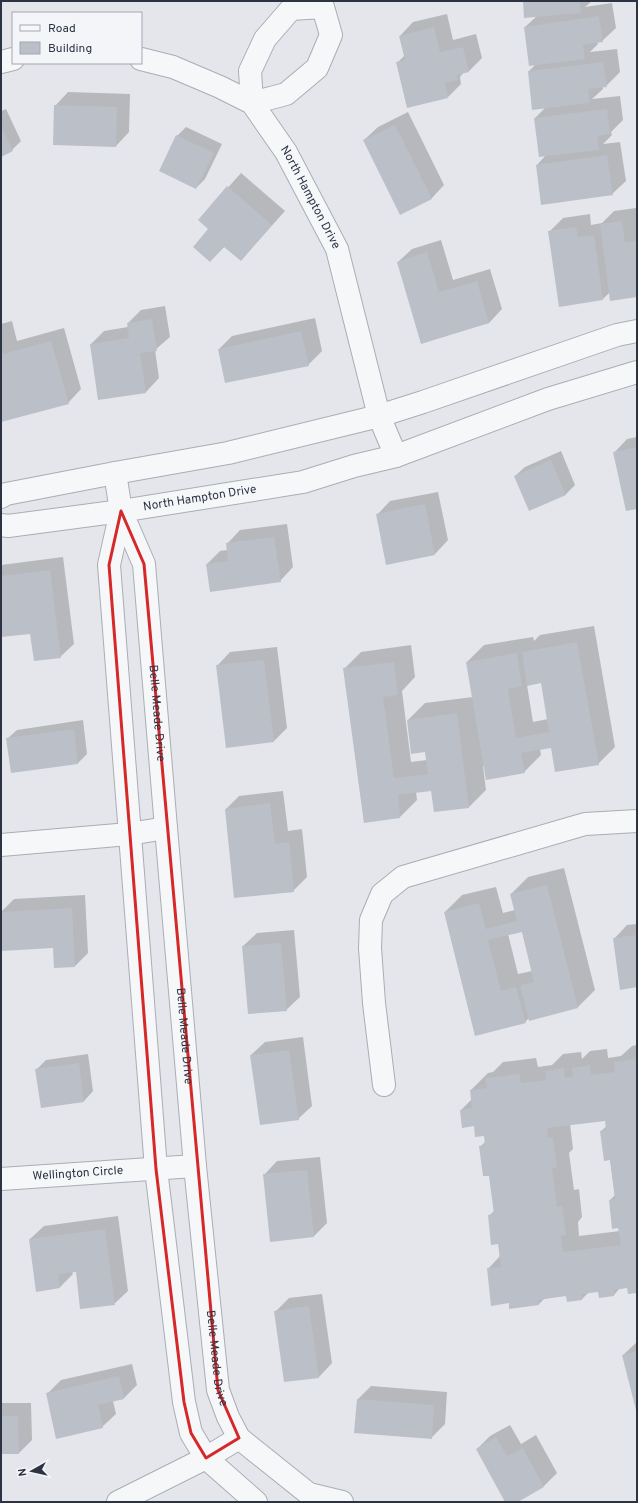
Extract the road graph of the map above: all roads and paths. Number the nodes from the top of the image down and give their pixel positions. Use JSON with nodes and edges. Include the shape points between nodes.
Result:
{"nodes":[{"id":1,"x":12,"y":59,"type":"edge"},
{"id":2,"x":142,"y":59,"type":"edge"},
{"id":3,"x":1,"y":62,"type":"edge"},
{"id":4,"x":252,"y":103,"type":"junction"},
{"id":5,"x":637,"y":331,"type":"edge"},
{"id":6,"x":637,"y":372,"type":"edge"},
{"id":7,"x":379,"y":416,"type":"junction"},
{"id":8,"x":396,"y":456,"type":"junction"},
{"id":9,"x":115,"y":473,"type":"junction"},
{"id":10,"x":1,"y":497,"type":"edge"},
{"id":11,"x":121,"y":512,"type":"junction"},
{"id":12,"x":1,"y":525,"type":"edge"},
{"id":13,"x":637,"y":821,"type":"edge"},
{"id":14,"x":166,"y":828,"type":"junction"},
{"id":15,"x":129,"y":834,"type":"junction"},
{"id":16,"x":1,"y":845,"type":"edge"},
{"id":17,"x":384,"y":1085,"type":"dead end"},
{"id":18,"x":195,"y":1166,"type":"junction"},
{"id":19,"x":156,"y":1169,"type":"junction"},
{"id":20,"x":1,"y":1179,"type":"edge"},
{"id":21,"x":239,"y":1438,"type":"junction"},
{"id":22,"x":206,"y":1458,"type":"junction"},
{"id":23,"x":118,"y":1502,"type":"edge"},
{"id":24,"x":256,"y":1502,"type":"edge"},
{"id":25,"x":342,"y":1502,"type":"edge"}],
"edges":[{"from":1,"to":3,"type":"street"},
{"from":2,"to":4,"type":"street","name":"North Hampton Drive","via":[[173,67]]},
{"from":4,"to":4,"type":"street","via":[[250,71],[265,39],[291,9],[322,7],[331,35],[317,68],[286,94]]},
{"from":4,"to":7,"type":"street","name":"North Hampton Drive","via":[[286,152],[337,249]]},
{"from":5,"to":7,"type":"street"},
{"from":6,"to":8,"type":"street","name":"North Hampton Drive","via":[[548,400]]},
{"from":7,"to":8,"type":"street","name":"North Hampton Drive"},
{"from":7,"to":9,"type":"street","via":[[228,453]]},
{"from":8,"to":11,"type":"street","name":"North Hampton Drive","via":[[303,482]]},
{"from":9,"to":10,"type":"street"},
{"from":9,"to":11,"type":"street","name":"Belle Meade Drive"},
{"from":11,"to":12,"type":"street","name":"North Hampton Drive"},
{"from":11,"to":14,"type":"street","name":"Belle Meade Drive","via":[[144,564]]},
{"from":11,"to":15,"type":"street","name":"Belle Meade Drive","via":[[109,565]]},
{"from":13,"to":17,"type":"street","via":[[585,824],[403,877],[382,894],[371,920],[370,948]]},
{"from":14,"to":15,"type":"street"},
{"from":14,"to":18,"type":"street","name":"Belle Meade Drive"},
{"from":15,"to":16,"type":"street"},
{"from":15,"to":19,"type":"street","name":"Belle Meade Drive"},
{"from":18,"to":19,"type":"street","name":"Wellington Circle"},
{"from":18,"to":21,"type":"street","name":"Belle Meade Drive","via":[[218,1390]]},
{"from":19,"to":20,"type":"street","name":"Wellington Circle"},
{"from":19,"to":22,"type":"street","name":"Belle Meade Drive","via":[[184,1402],[192,1433]]},
{"from":21,"to":22,"type":"street"},
{"from":21,"to":25,"type":"street","name":"Belle Meade Drive","via":[[309,1494]]},
{"from":22,"to":23,"type":"street"},
{"from":22,"to":24,"type":"street","name":"Belle Meade Drive"}]}
